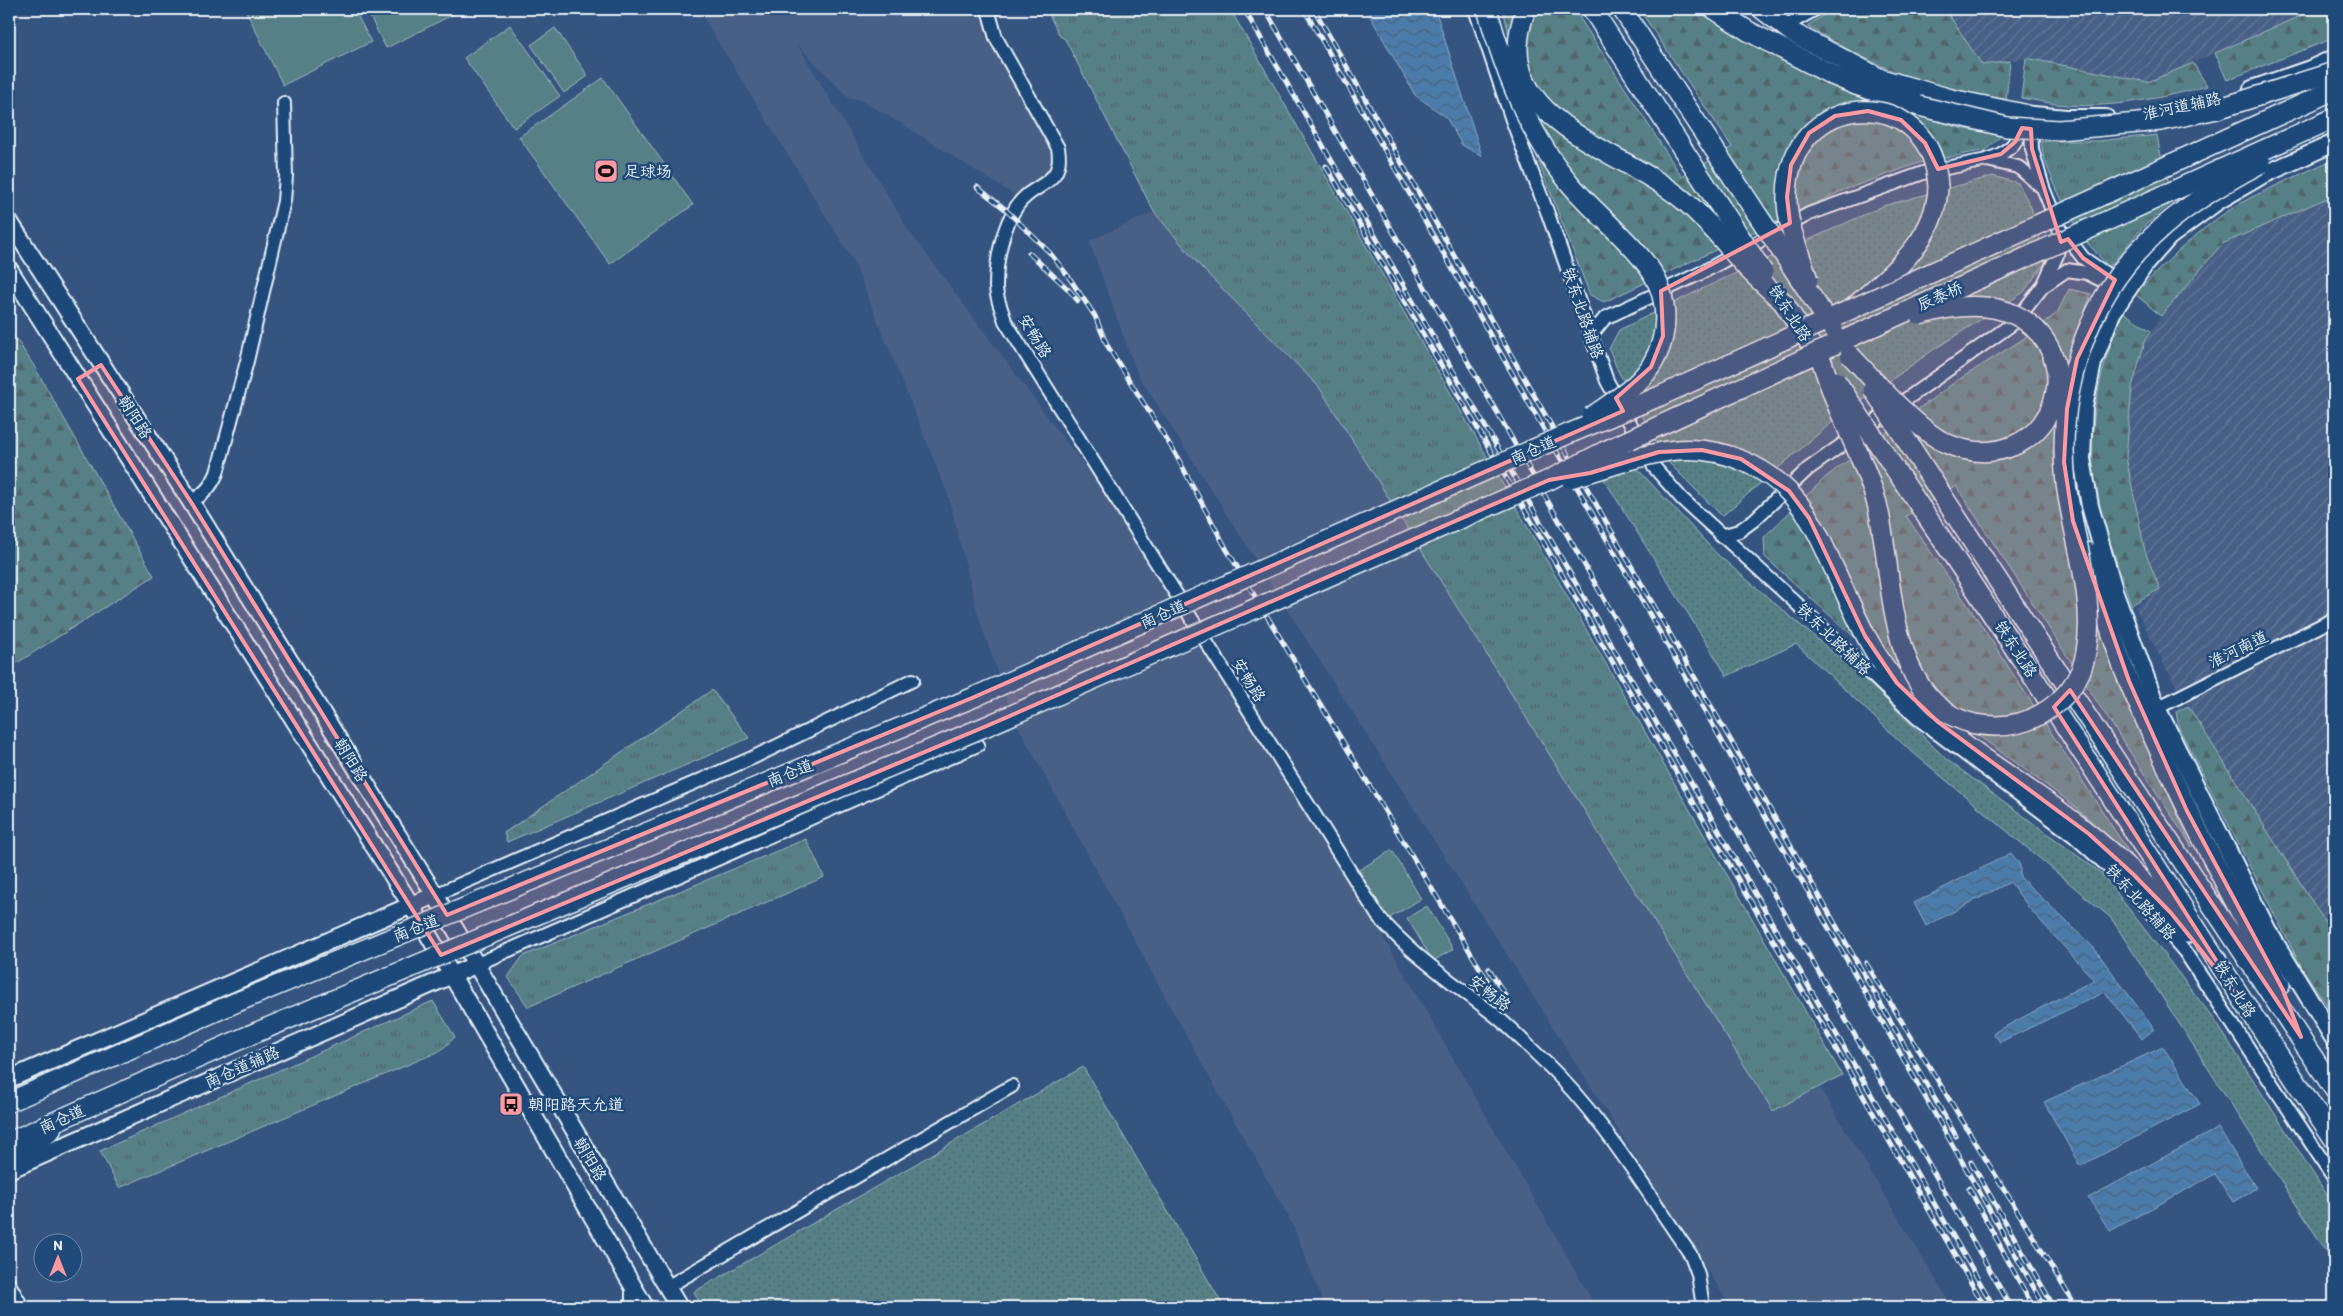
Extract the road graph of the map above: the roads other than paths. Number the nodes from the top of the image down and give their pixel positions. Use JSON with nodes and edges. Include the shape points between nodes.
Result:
{"nodes":[{"id":1,"x":988,"y":9,"type":"edge"},
{"id":2,"x":1475,"y":9,"type":"edge"},
{"id":3,"x":1487,"y":9,"type":"edge"},
{"id":4,"x":1526,"y":9,"type":"edge"},
{"id":5,"x":1592,"y":9,"type":"edge"},
{"id":6,"x":1622,"y":9,"type":"edge"},
{"id":7,"x":1714,"y":9,"type":"edge"},
{"id":8,"x":1733,"y":9,"type":"edge"},
{"id":9,"x":1762,"y":9,"type":"edge"},
{"id":10,"x":1816,"y":9,"type":"edge"},
{"id":11,"x":1784,"y":26,"type":"junction"},
{"id":12,"x":1780,"y":48,"type":"junction"},
{"id":13,"x":2334,"y":58,"type":"edge"},
{"id":14,"x":2334,"y":72,"type":"edge"},
{"id":15,"x":2334,"y":90,"type":"edge"},
{"id":16,"x":284,"y":103,"type":"dead end"},
{"id":17,"x":2028,"y":114,"type":"junction"},
{"id":18,"x":2334,"y":118,"type":"edge"},
{"id":19,"x":2334,"y":128,"type":"edge"},
{"id":20,"x":2334,"y":144,"type":"edge"},
{"id":21,"x":1987,"y":160,"type":"junction"},
{"id":22,"x":2043,"y":188,"type":"junction"},
{"id":23,"x":9,"y":222,"type":"edge"},
{"id":24,"x":2059,"y":227,"type":"junction"},
{"id":25,"x":9,"y":269,"type":"edge"},
{"id":26,"x":2043,"y":286,"type":"junction"},
{"id":27,"x":2126,"y":291,"type":"junction"},
{"id":28,"x":1783,"y":302,"type":"junction"},
{"id":29,"x":1816,"y":303,"type":"junction"},
{"id":30,"x":1852,"y":308,"type":"junction"},
{"id":31,"x":1855,"y":334,"type":"junction"},
{"id":32,"x":1591,"y":335,"type":"junction"},
{"id":33,"x":1850,"y":355,"type":"junction"},
{"id":34,"x":1822,"y":362,"type":"junction"},
{"id":35,"x":101,"y":365,"type":"junction"},
{"id":36,"x":78,"y":379,"type":"junction"},
{"id":37,"x":1568,"y":434,"type":"junction"},
{"id":38,"x":1549,"y":480,"type":"junction"},
{"id":39,"x":191,"y":502,"type":"junction"},
{"id":40,"x":2074,"y":521,"type":"junction"},
{"id":41,"x":1722,"y":536,"type":"junction"},
{"id":42,"x":2334,"y":620,"type":"edge"},
{"id":43,"x":913,"y":680,"type":"dead end"},
{"id":44,"x":2157,"y":708,"type":"junction"},
{"id":45,"x":978,"y":745,"type":"dead end"},
{"id":46,"x":435,"y":895,"type":"junction"},
{"id":47,"x":411,"y":905,"type":"junction"},
{"id":48,"x":475,"y":965,"type":"junction"},
{"id":49,"x":453,"y":975,"type":"junction"},
{"id":50,"x":417,"y":991,"type":"junction"},
{"id":51,"x":2244,"y":1004,"type":"junction"},
{"id":52,"x":2301,"y":1037,"type":"junction"},
{"id":53,"x":2334,"y":1038,"type":"edge"},
{"id":54,"x":61,"y":1078,"type":"junction"},
{"id":55,"x":9,"y":1079,"type":"edge"},
{"id":56,"x":1012,"y":1086,"type":"dead end"},
{"id":57,"x":2334,"y":1089,"type":"edge"},
{"id":58,"x":9,"y":1090,"type":"edge"},
{"id":59,"x":519,"y":1091,"type":"junction"},
{"id":60,"x":9,"y":1102,"type":"edge"},
{"id":61,"x":66,"y":1117,"type":"junction"},
{"id":62,"x":2334,"y":1139,"type":"edge"},
{"id":63,"x":9,"y":1142,"type":"edge"},
{"id":64,"x":9,"y":1168,"type":"edge"},
{"id":65,"x":2334,"y":1178,"type":"edge"},
{"id":66,"x":9,"y":1284,"type":"edge"},
{"id":67,"x":632,"y":1284,"type":"junction"},
{"id":68,"x":667,"y":1287,"type":"junction"},
{"id":69,"x":22,"y":1307,"type":"edge"},
{"id":70,"x":632,"y":1307,"type":"edge"},
{"id":71,"x":645,"y":1307,"type":"edge"},
{"id":72,"x":679,"y":1307,"type":"edge"},
{"id":73,"x":1703,"y":1307,"type":"edge"}],
"edges":[{"from":1,"to":73,"type":"street","name":"安畅路","via":[[996,38],[1058,148],[1060,160],[1054,175],[1017,205],[1001,244],[996,288],[1005,320],[1378,916],[1432,969],[1498,1018],[1546,1063],[1598,1122],[1691,1255],[1698,1274]]},
{"from":2,"to":32,"type":"street","name":"铁东北路辅路"},
{"from":3,"to":37,"type":"highway","bridge":true,"via":[[1521,106],[1535,131],[1567,180],[1644,261],[1665,303],[1664,336],[1651,366],[1632,385]]},
{"from":4,"to":28,"type":"highway","bridge":true,"via":[[1517,53],[1524,81],[1542,107],[1590,144],[1650,176],[1684,200]]},
{"from":5,"to":28,"type":"highway","name":"铁东北路","bridge":true},
{"from":6,"to":29,"type":"highway","name":"铁东北路","bridge":true},
{"from":7,"to":12,"type":"highway"},
{"from":8,"to":12,"type":"highway"},
{"from":9,"to":11,"type":"highway"},
{"from":10,"to":11,"type":"street"},
{"from":11,"to":17,"type":"highway","via":[[1881,79],[1951,99]]},
{"from":12,"to":14,"type":"highway","bridge":true,"via":[[1856,86],[1919,106],[1989,124],[2058,130],[2161,121],[2217,109]]},
{"from":13,"to":17,"type":"main road","name":"淮河道辅路","via":[[2225,98],[2156,114],[2095,118]]},
{"from":15,"to":30,"type":"highway","name":"辰泰桥","bridge":true},
{"from":16,"to":39,"type":"street","via":[[286,176],[278,233],[217,473],[212,484]]},
{"from":17,"to":21,"type":"street","via":[[2015,142],[2006,151]]},
{"from":17,"to":22,"type":"street","via":[[2032,149]]},
{"from":18,"to":31,"type":"highway","name":"辰泰桥","bridge":true},
{"from":19,"to":40,"type":"highway","bridge":true,"via":[[2272,158],[2199,200],[2154,234],[2118,274],[2087,333],[2070,391],[2064,462]]},
{"from":20,"to":27,"type":"main road","via":[[2259,178],[2196,216],[2155,251]]},
{"from":21,"to":22,"type":"street","via":[[2018,168]]},
{"from":21,"to":32,"type":"street","via":[[1926,172],[1809,214],[1703,272],[1605,318]]},
{"from":22,"to":24,"type":"street"},
{"from":23,"to":35,"type":"main road","name":"朝阳路"},
{"from":24,"to":26,"type":"street","via":[[2059,248]]},
{"from":24,"to":27,"type":"street","via":[[2082,258]]},
{"from":25,"to":36,"type":"main road","name":"朝阳路"},
{"from":26,"to":27,"type":"street","via":[[2059,273],[2077,270]]},
{"from":26,"to":41,"type":"street","via":[[2016,322],[1808,469],[1739,531]]},
{"from":27,"to":44,"type":"main road","via":[[2104,331],[2090,372],[2082,421],[2082,459],[2090,506],[2114,590]]},
{"from":28,"to":34,"type":"highway","name":"铁东北路","bridge":true},
{"from":29,"to":30,"type":"highway","bridge":true,"via":[[1789,219],[1786,197],[1790,165],[1804,140],[1822,124],[1847,113],[1880,112],[1901,120],[1920,136],[1937,170],[1938,194],[1929,225],[1916,248]]},
{"from":29,"to":33,"type":"highway","name":"铁东北路","bridge":true},
{"from":30,"to":37,"type":"highway","name":"辰泰桥","bridge":true,"via":[[1660,396]]},
{"from":31,"to":33,"type":"highway","bridge":true,"via":[[1936,310],[1990,306],[2022,317],[2039,331],[2051,350],[2056,368],[2055,394],[2043,421],[2020,443],[1989,453],[1970,451],[1938,438],[1920,425]]},
{"from":31,"to":38,"type":"highway","name":"辰泰桥","bridge":true},
{"from":32,"to":41,"type":"street","name":"铁东北路辅路","via":[[1607,381],[1654,467],[1682,499]]},
{"from":33,"to":52,"type":"highway","name":"铁东北路","bridge":true,"via":[[2124,774]]},
{"from":34,"to":40,"type":"highway","bridge":true,"via":[[1878,506],[1893,603],[1906,660],[1927,693],[1954,715],[1978,724],[2018,723],[2050,709],[2074,683],[2086,654],[2088,622]]},
{"from":34,"to":51,"type":"highway","name":"铁东北路","bridge":true,"via":[[2001,626]]},
{"from":35,"to":36,"type":"main road"},
{"from":35,"to":39,"type":"main road","name":"朝阳路"},
{"from":36,"to":47,"type":"main road","name":"朝阳路"},
{"from":37,"to":54,"type":"highway","name":"南仓道","bridge":true,"via":[[972,698]]},
{"from":38,"to":51,"type":"highway","bridge":true,"via":[[1680,449],[1722,454],[1760,468],[1789,491],[1809,518],[1865,636],[1897,683],[1938,722],[2089,834],[2133,874],[2171,913]]},
{"from":38,"to":61,"type":"highway","name":"南仓道","bridge":true,"via":[[990,725],[250,1035]]},
{"from":39,"to":46,"type":"main road","name":"朝阳路"},
{"from":40,"to":52,"type":"highway","bridge":true,"via":[[2129,681],[2183,802],[2283,990]]},
{"from":41,"to":65,"type":"street","name":"铁东北路辅路","via":[[1917,718],[2074,836],[2124,881],[2185,952]]},
{"from":42,"to":44,"type":"street","name":"淮河南道"},
{"from":43,"to":46,"type":"street","via":[[752,758]]},
{"from":44,"to":53,"type":"main road","via":[[2268,931]]},
{"from":45,"to":48,"type":"street"},
{"from":46,"to":47,"type":"main road"},
{"from":46,"to":48,"type":"main road","name":"朝阳路"},
{"from":47,"to":49,"type":"main road","name":"朝阳路"},
{"from":47,"to":55,"type":"main road"},
{"from":48,"to":49,"type":"main road","name":"南仓道辅路"},
{"from":48,"to":68,"type":"main road","name":"朝阳路"},
{"from":49,"to":50,"type":"main road","name":"南仓道辅路"},
{"from":49,"to":59,"type":"main road","name":"朝阳路"},
{"from":50,"to":59,"type":"main road","via":[[433,988],[451,992],[494,1060]]},
{"from":50,"to":64,"type":"main road","name":"南仓道辅路"},
{"from":51,"to":62,"type":"highway","name":"铁东北路"},
{"from":52,"to":57,"type":"highway","name":"铁东北路"},
{"from":54,"to":58,"type":"main road"},
{"from":54,"to":60,"type":"highway","name":"南仓道"},
{"from":56,"to":68,"type":"street"},
{"from":59,"to":67,"type":"main road","name":"朝阳路"},
{"from":61,"to":63,"type":"highway","name":"南仓道"},
{"from":61,"to":64,"type":"highway"},
{"from":66,"to":69,"type":"street"},
{"from":67,"to":70,"type":"street"},
{"from":67,"to":71,"type":"main road","name":"朝阳路"},
{"from":68,"to":72,"type":"main road","name":"朝阳路"}]}
